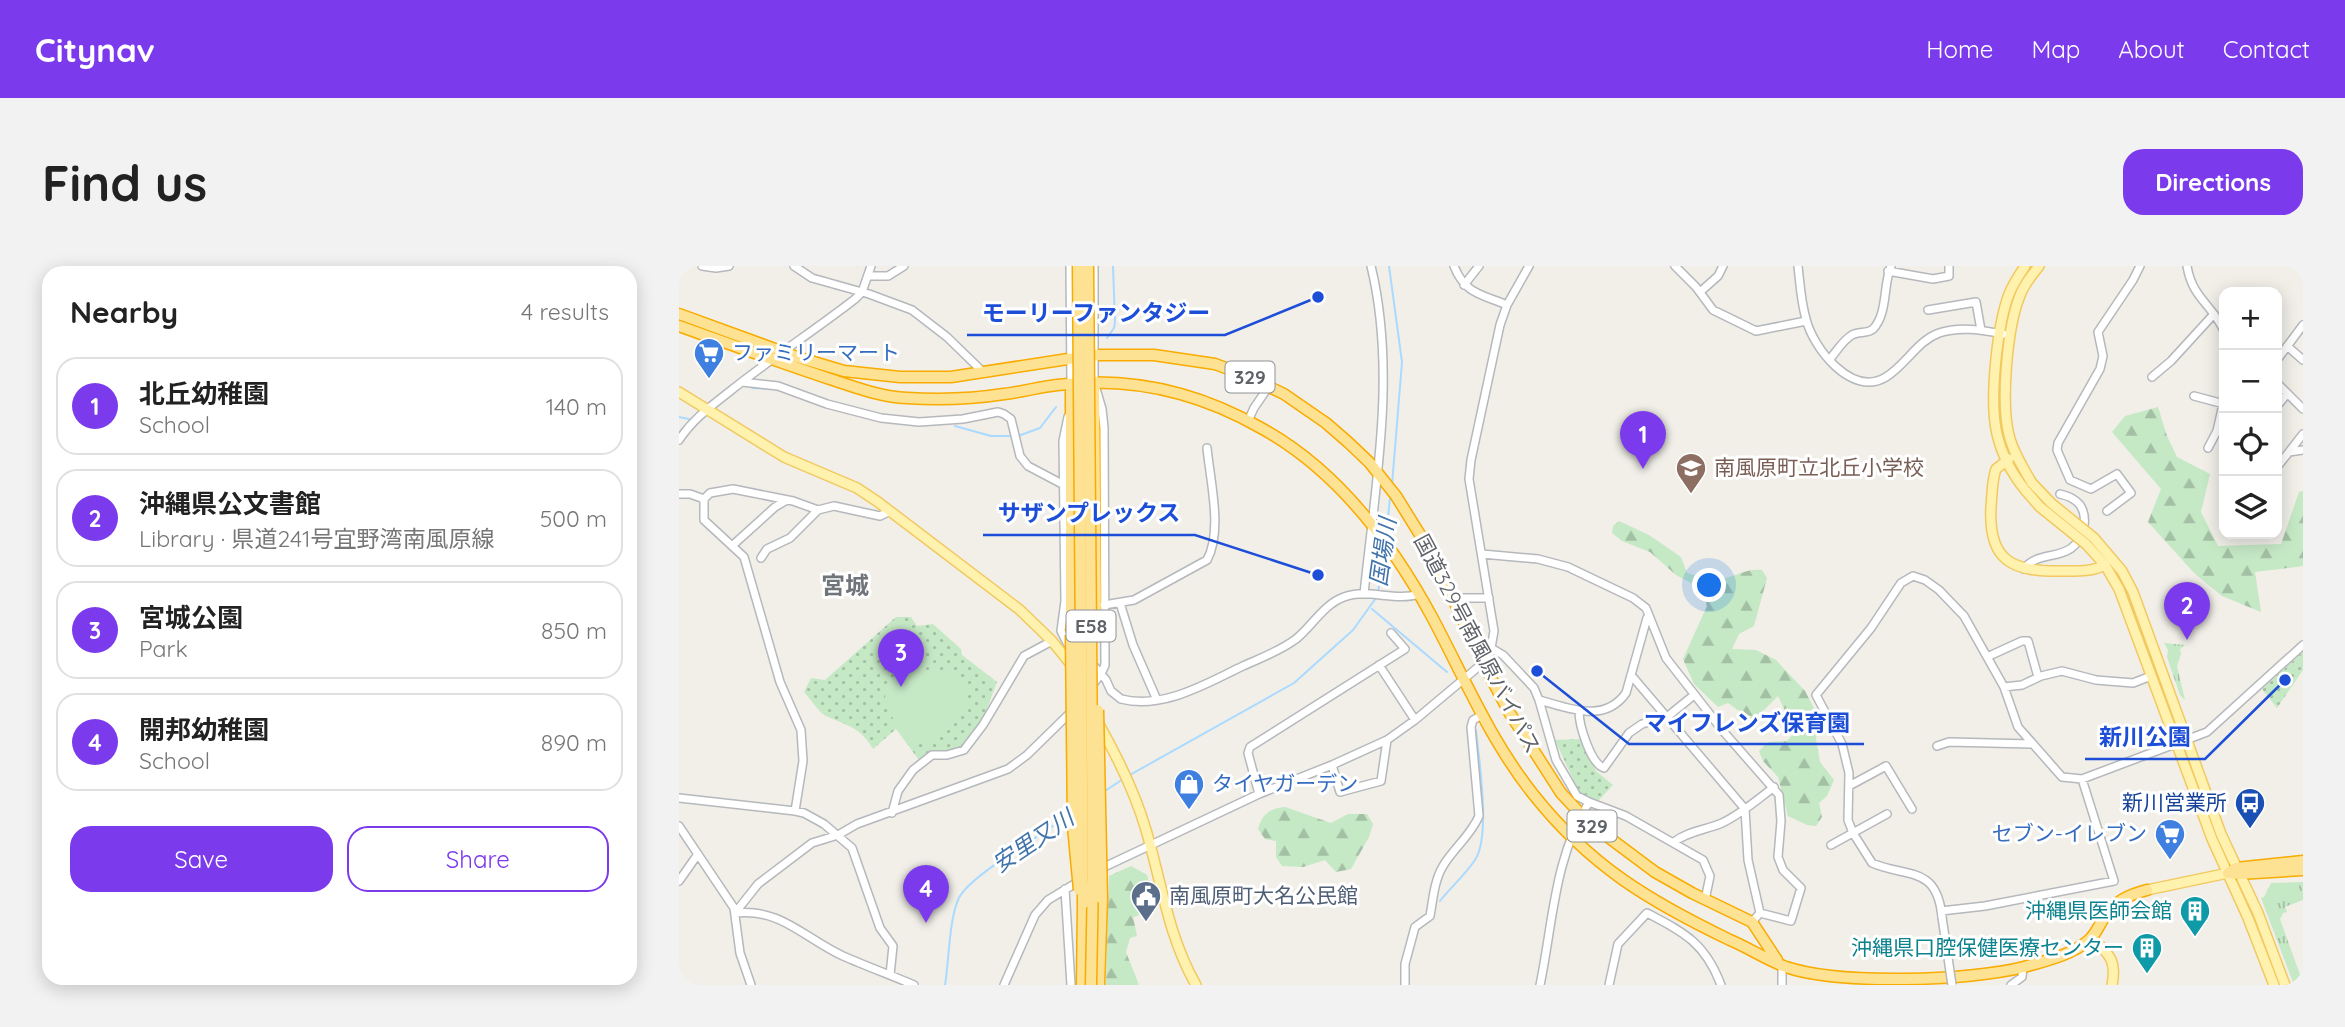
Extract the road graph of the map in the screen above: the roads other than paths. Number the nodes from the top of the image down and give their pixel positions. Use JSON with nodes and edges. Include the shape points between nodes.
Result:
{"nodes":[{"id":1,"x":702,"y":266,"type":"edge"},
{"id":2,"x":729,"y":266,"type":"edge"},
{"id":3,"x":794,"y":266,"type":"edge"},
{"id":4,"x":871,"y":266,"type":"edge"},
{"id":5,"x":904,"y":266,"type":"edge"},
{"id":6,"x":1070,"y":266,"type":"edge"},
{"id":7,"x":1078,"y":266,"type":"edge"},
{"id":8,"x":1088,"y":266,"type":"edge"},
{"id":9,"x":1094,"y":266,"type":"edge"},
{"id":10,"x":1371,"y":266,"type":"edge"},
{"id":11,"x":1454,"y":266,"type":"edge"},
{"id":12,"x":1479,"y":266,"type":"edge"},
{"id":13,"x":1529,"y":266,"type":"edge"},
{"id":14,"x":1675,"y":266,"type":"edge"},
{"id":15,"x":1723,"y":266,"type":"edge"},
{"id":16,"x":1798,"y":266,"type":"edge"},
{"id":17,"x":1810,"y":266,"type":"edge"},
{"id":18,"x":1949,"y":266,"type":"edge"},
{"id":19,"x":2025,"y":266,"type":"edge"},
{"id":20,"x":2039,"y":266,"type":"edge"},
{"id":21,"x":2140,"y":266,"type":"edge"},
{"id":22,"x":2187,"y":266,"type":"edge"},
{"id":23,"x":1889,"y":269,"type":"edge"},
{"id":24,"x":869,"y":276,"type":"junction"},
{"id":25,"x":1464,"y":285,"type":"junction"},
{"id":26,"x":862,"y":292,"type":"junction"},
{"id":27,"x":1700,"y":292,"type":"junction"},
{"id":28,"x":1507,"y":305,"type":"junction"},
{"id":29,"x":1928,"y":310,"type":"dead end"},
{"id":30,"x":679,"y":314,"type":"edge"},
{"id":31,"x":2214,"y":314,"type":"junction"},
{"id":32,"x":1806,"y":321,"type":"junction"},
{"id":33,"x":2219,"y":322,"type":"edge"},
{"id":34,"x":2303,"y":325,"type":"edge"},
{"id":35,"x":679,"y":326,"type":"edge"},
{"id":36,"x":1981,"y":330,"type":"junction"},
{"id":37,"x":2005,"y":334,"type":"junction"},
{"id":38,"x":2287,"y":346,"type":"junction"},
{"id":39,"x":782,"y":351,"type":"junction"},
{"id":40,"x":2282,"y":353,"type":"edge"},
{"id":41,"x":1094,"y":355,"type":"junction"},
{"id":42,"x":1071,"y":357,"type":"junction"},
{"id":43,"x":771,"y":359,"type":"junction"},
{"id":44,"x":1830,"y":359,"type":"junction"},
{"id":45,"x":2303,"y":360,"type":"edge"},
{"id":46,"x":983,"y":372,"type":"junction"},
{"id":47,"x":2152,"y":377,"type":"dead end"},
{"id":48,"x":742,"y":382,"type":"junction"},
{"id":49,"x":1094,"y":382,"type":"junction"},
{"id":50,"x":1269,"y":387,"type":"junction"},
{"id":51,"x":1071,"y":388,"type":"junction"},
{"id":52,"x":2282,"y":388,"type":"edge"},
{"id":53,"x":679,"y":392,"type":"edge"},
{"id":54,"x":2287,"y":394,"type":"junction"},
{"id":55,"x":2194,"y":396,"type":"dead end"},
{"id":56,"x":2282,"y":400,"type":"edge"},
{"id":57,"x":2219,"y":401,"type":"edge"},
{"id":58,"x":708,"y":409,"type":"junction"},
{"id":59,"x":2303,"y":409,"type":"edge"},
{"id":60,"x":2221,"y":413,"type":"edge"},
{"id":61,"x":1248,"y":421,"type":"junction"},
{"id":62,"x":2303,"y":435,"type":"edge"},
{"id":63,"x":679,"y":440,"type":"edge"},
{"id":64,"x":1207,"y":448,"type":"dead end"},
{"id":65,"x":2208,"y":448,"type":"dead end"},
{"id":66,"x":2303,"y":450,"type":"edge"},
{"id":67,"x":2289,"y":452,"type":"junction"},
{"id":68,"x":2015,"y":454,"type":"junction"},
{"id":69,"x":2005,"y":461,"type":"junction"},
{"id":70,"x":2282,"y":461,"type":"edge"},
{"id":71,"x":1377,"y":472,"type":"junction"},
{"id":72,"x":1064,"y":485,"type":"junction"},
{"id":73,"x":2029,"y":487,"type":"junction"},
{"id":74,"x":679,"y":494,"type":"edge"},
{"id":75,"x":2060,"y":494,"type":"dead end"},
{"id":76,"x":704,"y":499,"type":"junction"},
{"id":77,"x":787,"y":500,"type":"junction"},
{"id":78,"x":818,"y":510,"type":"junction"},
{"id":79,"x":890,"y":511,"type":"junction"},
{"id":80,"x":2107,"y":511,"type":"dead end"},
{"id":81,"x":1371,"y":526,"type":"junction"},
{"id":82,"x":2090,"y":541,"type":"junction"},
{"id":83,"x":733,"y":545,"type":"junction"},
{"id":84,"x":1482,"y":554,"type":"junction"},
{"id":85,"x":761,"y":558,"type":"dead end"},
{"id":86,"x":2105,"y":565,"type":"junction"},
{"id":87,"x":2024,"y":569,"type":"junction"},
{"id":88,"x":1367,"y":594,"type":"junction"},
{"id":89,"x":1419,"y":594,"type":"junction"},
{"id":90,"x":1451,"y":598,"type":"junction"},
{"id":91,"x":1489,"y":598,"type":"junction"},
{"id":92,"x":1120,"y":603,"type":"junction"},
{"id":93,"x":1104,"y":605,"type":"junction"},
{"id":94,"x":1648,"y":617,"type":"junction"},
{"id":95,"x":1391,"y":633,"type":"dead end"},
{"id":96,"x":1052,"y":640,"type":"junction"},
{"id":97,"x":2303,"y":645,"type":"edge"},
{"id":98,"x":1491,"y":648,"type":"junction"},
{"id":99,"x":1987,"y":657,"type":"junction"},
{"id":100,"x":1483,"y":663,"type":"junction"},
{"id":101,"x":1379,"y":665,"type":"junction"},
{"id":102,"x":1101,"y":674,"type":"junction"},
{"id":103,"x":1631,"y":675,"type":"junction"},
{"id":104,"x":2151,"y":676,"type":"junction"},
{"id":105,"x":2039,"y":677,"type":"junction"},
{"id":106,"x":1464,"y":680,"type":"junction"},
{"id":107,"x":2004,"y":687,"type":"junction"},
{"id":108,"x":1086,"y":694,"type":"junction"},
{"id":109,"x":1694,"y":695,"type":"junction"},
{"id":110,"x":1157,"y":700,"type":"junction"},
{"id":111,"x":1539,"y":700,"type":"junction"},
{"id":112,"x":1579,"y":711,"type":"junction"},
{"id":113,"x":1482,"y":715,"type":"junction"},
{"id":114,"x":1667,"y":717,"type":"junction"},
{"id":115,"x":1415,"y":720,"type":"junction"},
{"id":116,"x":1387,"y":740,"type":"junction"},
{"id":117,"x":2186,"y":740,"type":"junction"},
{"id":118,"x":2032,"y":744,"type":"junction"},
{"id":119,"x":2176,"y":744,"type":"junction"},
{"id":120,"x":1937,"y":746,"type":"dead end"},
{"id":121,"x":1332,"y":765,"type":"junction"},
{"id":122,"x":2082,"y":779,"type":"junction"},
{"id":123,"x":1849,"y":786,"type":"junction"},
{"id":124,"x":1774,"y":787,"type":"junction"},
{"id":125,"x":1259,"y":794,"type":"junction"},
{"id":126,"x":679,"y":798,"type":"edge"},
{"id":127,"x":1589,"y":802,"type":"junction"},
{"id":128,"x":1745,"y":809,"type":"junction"},
{"id":129,"x":1912,"y":809,"type":"dead end"},
{"id":130,"x":795,"y":811,"type":"junction"},
{"id":131,"x":893,"y":813,"type":"junction"},
{"id":132,"x":1887,"y":814,"type":"dead end"},
{"id":133,"x":1580,"y":815,"type":"junction"},
{"id":134,"x":679,"y":826,"type":"edge"},
{"id":135,"x":1853,"y":833,"type":"junction"},
{"id":136,"x":838,"y":835,"type":"junction"},
{"id":137,"x":1571,"y":837,"type":"junction"},
{"id":138,"x":1674,"y":842,"type":"junction"},
{"id":139,"x":1831,"y":845,"type":"dead end"},
{"id":140,"x":1150,"y":846,"type":"junction"},
{"id":141,"x":698,"y":855,"type":"junction"},
{"id":142,"x":2303,"y":861,"type":"edge"},
{"id":143,"x":2303,"y":870,"type":"edge"},
{"id":144,"x":2234,"y":872,"type":"junction"},
{"id":145,"x":679,"y":881,"type":"edge"},
{"id":146,"x":1065,"y":889,"type":"junction"},
{"id":147,"x":2147,"y":890,"type":"joint"},
{"id":148,"x":1705,"y":900,"type":"junction"},
{"id":149,"x":1083,"y":904,"type":"junction"},
{"id":150,"x":734,"y":913,"type":"junction"},
{"id":151,"x":1760,"y":913,"type":"junction"},
{"id":152,"x":1941,"y":914,"type":"junction"},
{"id":153,"x":1752,"y":922,"type":"junction"},
{"id":154,"x":2092,"y":938,"type":"junction"},
{"id":155,"x":1782,"y":966,"type":"junction"},
{"id":156,"x":2023,"y":967,"type":"junction"},
{"id":157,"x":890,"y":975,"type":"junction"},
{"id":158,"x":747,"y":984,"type":"edge"},
{"id":159,"x":914,"y":985,"type":"edge"},
{"id":160,"x":1004,"y":985,"type":"edge"},
{"id":161,"x":1071,"y":985,"type":"edge"},
{"id":162,"x":1081,"y":985,"type":"edge"},
{"id":163,"x":1091,"y":985,"type":"edge"},
{"id":164,"x":1099,"y":985,"type":"edge"},
{"id":165,"x":1196,"y":985,"type":"edge"},
{"id":166,"x":1405,"y":985,"type":"edge"},
{"id":167,"x":1540,"y":985,"type":"edge"},
{"id":168,"x":1609,"y":985,"type":"edge"},
{"id":169,"x":1721,"y":985,"type":"edge"},
{"id":170,"x":1782,"y":985,"type":"edge"},
{"id":171,"x":1952,"y":985,"type":"edge"},
{"id":172,"x":2011,"y":985,"type":"edge"},
{"id":173,"x":2112,"y":985,"type":"edge"},
{"id":174,"x":2274,"y":985,"type":"edge"},
{"id":175,"x":2285,"y":985,"type":"edge"}],
"edges":[{"from":1,"to":2,"type":"street"},
{"from":3,"to":26,"type":"street","via":[[812,278]]},
{"from":4,"to":24,"type":"street"},
{"from":5,"to":24,"type":"street","via":[[888,276]]},
{"from":6,"to":42,"type":"street"},
{"from":7,"to":149,"type":"highway","number":"E58","bridge":true},
{"from":8,"to":163,"type":"highway","number":"E58","bridge":true},
{"from":9,"to":41,"type":"street"},
{"from":10,"to":71,"type":"street","via":[[1383,359]]},
{"from":11,"to":25,"type":"street"},
{"from":12,"to":25,"type":"street"},
{"from":13,"to":28,"type":"street"},
{"from":14,"to":27,"type":"street"},
{"from":15,"to":27,"type":"street"},
{"from":16,"to":17,"type":"street"},
{"from":16,"to":32,"type":"street"},
{"from":18,"to":23,"type":"street","via":[[1949,276],[1933,279]]},
{"from":19,"to":37,"type":"main road","via":[[2009,296]]},
{"from":20,"to":37,"type":"main road","via":[[2021,291]]},
{"from":21,"to":80,"type":"street","via":[[2098,332],[2103,356],[2100,369],[2057,450],[2070,480],[2091,489],[2116,474],[2131,494]]},
{"from":22,"to":31,"type":"street","via":[[2194,291]]},
{"from":23,"to":44,"type":"street","via":[[1874,327],[1852,335]]},
{"from":24,"to":26,"type":"street"},
{"from":25,"to":28,"type":"street"},
{"from":26,"to":39,"type":"street"},
{"from":26,"to":46,"type":"street","via":[[912,310]]},
{"from":27,"to":32,"type":"street","via":[[1713,310],[1752,331]]},
{"from":28,"to":84,"type":"street","via":[[1471,460],[1470,488]]},
{"from":29,"to":36,"type":"street","via":[[1976,302]]},
{"from":30,"to":39,"type":"highway","number":"329"},
{"from":31,"to":33,"type":"street"},
{"from":31,"to":47,"type":"street"},
{"from":32,"to":44,"type":"street"},
{"from":34,"to":38,"type":"street"},
{"from":35,"to":43,"type":"highway","number":"329"},
{"from":36,"to":37,"type":"street"},
{"from":36,"to":44,"type":"street","via":[[1933,336],[1886,377],[1874,381],[1854,380]]},
{"from":37,"to":68,"type":"main road","via":[[2005,409]]},
{"from":37,"to":69,"type":"main road","via":[[1994,411]]},
{"from":38,"to":40,"type":"street"},
{"from":38,"to":45,"type":"street"},
{"from":39,"to":43,"type":"street"},
{"from":39,"to":46,"type":"highway","number":"329","via":[[844,371],[929,378]]},
{"from":41,"to":42,"type":"highway","name":"国道329号南風原バイパス","number":"329"},
{"from":41,"to":49,"type":"street"},
{"from":41,"to":50,"type":"highway","name":"国道329号南風原バイパス","number":"329","via":[[1199,361]]},
{"from":42,"to":46,"type":"highway","number":"329"},
{"from":42,"to":51,"type":"street"},
{"from":43,"to":48,"type":"street"},
{"from":43,"to":51,"type":"highway","number":"329","via":[[904,398],[952,400]]},
{"from":48,"to":58,"type":"street"},
{"from":48,"to":72,"type":"street","via":[[778,386],[827,404],[893,419],[919,422],[998,412],[1011,419],[1020,456],[1028,466]]},
{"from":49,"to":51,"type":"highway","name":"国道329号南風原バイパス","number":"329"},
{"from":49,"to":61,"type":"highway","name":"国道329号南風原バイパス","number":"329","via":[[1182,393]]},
{"from":49,"to":93,"type":"street","via":[[1104,428]]},
{"from":49,"to":164,"type":"highway","bridge":true,"via":[[1102,899]]},
{"from":50,"to":61,"type":"street"},
{"from":50,"to":71,"type":"highway","name":"国道329号南風原バイパス","number":"329","via":[[1326,423]]},
{"from":51,"to":72,"type":"street","via":[[1063,435]]},
{"from":51,"to":149,"type":"highway","bridge":true,"via":[[1074,856]]},
{"from":52,"to":54,"type":"street"},
{"from":53,"to":58,"type":"main road"},
{"from":54,"to":56,"type":"street"},
{"from":54,"to":59,"type":"street"},
{"from":55,"to":57,"type":"street"},
{"from":58,"to":63,"type":"street","via":[[689,424]]},
{"from":58,"to":79,"type":"main road","via":[[784,457],[857,488]]},
{"from":60,"to":65,"type":"street"},
{"from":61,"to":81,"type":"highway","name":"国道329号南風原バイパス","number":"329","via":[[1317,467]]},
{"from":62,"to":67,"type":"street"},
{"from":64,"to":92,"type":"street","via":[[1215,530],[1207,560]]},
{"from":66,"to":67,"type":"street"},
{"from":67,"to":70,"type":"street"},
{"from":68,"to":69,"type":"main road"},
{"from":68,"to":73,"type":"main road"},
{"from":69,"to":73,"type":"main road"},
{"from":69,"to":87,"type":"main road","via":[[1994,474],[1991,529],[2004,558]]},
{"from":71,"to":81,"type":"street"},
{"from":71,"to":90,"type":"highway","name":"国道329号南風原バイパス","number":"329","via":[[1432,554]]},
{"from":72,"to":102,"type":"street","via":[[1061,631],[1076,653]]},
{"from":73,"to":82,"type":"main road","bridge":true,"via":[[2040,507]]},
{"from":74,"to":76,"type":"street"},
{"from":75,"to":87,"type":"street","via":[[2083,509],[2080,537],[2068,551]]},
{"from":76,"to":77,"type":"street","via":[[710,493],[733,489]]},
{"from":76,"to":83,"type":"street","via":[[704,520]]},
{"from":77,"to":78,"type":"street"},
{"from":77,"to":83,"type":"street"},
{"from":78,"to":79,"type":"street","via":[[834,506],[880,516]]},
{"from":78,"to":85,"type":"street"},
{"from":79,"to":96,"type":"main road"},
{"from":81,"to":88,"type":"street"},
{"from":81,"to":89,"type":"highway","name":"国道329号南風原バイパス","number":"329"},
{"from":82,"to":86,"type":"main road"},
{"from":82,"to":117,"type":"main road","via":[[2122,571],[2133,592]]},
{"from":83,"to":130,"type":"street","via":[[744,557],[780,682],[801,730],[803,761]]},
{"from":84,"to":91,"type":"street"},
{"from":84,"to":94,"type":"street","via":[[1568,566],[1633,598],[1646,608]]},
{"from":86,"to":87,"type":"main road","via":[[2091,570]]},
{"from":86,"to":104,"type":"main road","via":[[2129,611]]},
{"from":88,"to":89,"type":"street"},
{"from":88,"to":110,"type":"street","via":[[1335,601],[1299,637],[1279,649],[1192,690]]},
{"from":89,"to":106,"type":"highway","name":"国道329号南風原バイパス","number":"329"},
{"from":90,"to":91,"type":"street"},
{"from":90,"to":100,"type":"highway","name":"国道329号南風原バイパス","number":"329"},
{"from":91,"to":98,"type":"street","via":[[1494,631]]},
{"from":92,"to":93,"type":"street"},
{"from":92,"to":110,"type":"street"},
{"from":93,"to":102,"type":"street","via":[[1105,665]]},
{"from":94,"to":103,"type":"street"},
{"from":94,"to":109,"type":"street","via":[[1665,658]]},
{"from":95,"to":101,"type":"street","via":[[1405,649]]},
{"from":96,"to":108,"type":"main road"},
{"from":96,"to":131,"type":"street","via":[[1024,656],[964,750],[932,755],[913,770],[898,792]]},
{"from":97,"to":117,"type":"street","via":[[2207,732]]},
{"from":98,"to":100,"type":"street"},
{"from":98,"to":111,"type":"street","via":[[1511,663]]},
{"from":99,"to":105,"type":"street","via":[[2028,642]]},
{"from":99,"to":107,"type":"street"},
{"from":99,"to":123,"type":"street","via":[[1964,617],[1940,590],[1913,576],[1901,583],[1816,695],[1842,744]]},
{"from":100,"to":106,"type":"street"},
{"from":100,"to":133,"type":"highway","name":"国道329号南風原バイパス","number":"329","via":[[1531,749]]},
{"from":101,"to":115,"type":"street"},
{"from":101,"to":125,"type":"street","via":[[1250,747]]},
{"from":102,"to":108,"type":"street"},
{"from":102,"to":110,"type":"street","via":[[1121,699]]},
{"from":103,"to":112,"type":"street","via":[[1619,703],[1608,710]]},
{"from":103,"to":114,"type":"street"},
{"from":104,"to":105,"type":"street","via":[[2133,683],[2062,671]]},
{"from":104,"to":119,"type":"main road"},
{"from":105,"to":107,"type":"street"},
{"from":106,"to":113,"type":"highway","name":"国道329号南風原バイパス","number":"329"},
{"from":106,"to":115,"type":"street"},
{"from":107,"to":118,"type":"street","via":[[2018,727]]},
{"from":108,"to":131,"type":"street","via":[[1008,769]]},
{"from":108,"to":140,"type":"main road","via":[[1128,781]]},
{"from":109,"to":114,"type":"street"},
{"from":109,"to":124,"type":"street"},
{"from":111,"to":112,"type":"street"},
{"from":111,"to":127,"type":"street","via":[[1556,760],[1577,796]]},
{"from":112,"to":114,"type":"street","via":[[1586,742],[1604,768],[1629,733]]},
{"from":113,"to":137,"type":"highway","name":"国道329号南風原バイパス","number":"329","via":[[1524,782]]},
{"from":113,"to":166,"type":"street","via":[[1471,727],[1479,816],[1443,866],[1430,916],[1415,927],[1405,964]]},
{"from":114,"to":128,"type":"street"},
{"from":115,"to":116,"type":"street"},
{"from":116,"to":121,"type":"street"},
{"from":116,"to":121,"type":"street","via":[[1381,781],[1340,792]]},
{"from":117,"to":119,"type":"street"},
{"from":117,"to":144,"type":"main road"},
{"from":118,"to":120,"type":"street","via":[[1949,742]]},
{"from":118,"to":122,"type":"street","via":[[2062,777]]},
{"from":119,"to":122,"type":"street"},
{"from":119,"to":144,"type":"main road","via":[[2212,839]]},
{"from":121,"to":125,"type":"street"},
{"from":122,"to":152,"type":"street","via":[[2115,881]]},
{"from":123,"to":129,"type":"street","via":[[1886,766]]},
{"from":123,"to":135,"type":"street","via":[[1848,820]]},
{"from":124,"to":128,"type":"street"},
{"from":124,"to":151,"type":"street","via":[[1781,807],[1778,857],[1783,870],[1801,888],[1791,921]]},
{"from":125,"to":140,"type":"street"},
{"from":126,"to":130,"type":"street"},
{"from":127,"to":133,"type":"street"},
{"from":127,"to":138,"type":"street"},
{"from":128,"to":138,"type":"street","via":[[1719,825]]},
{"from":128,"to":151,"type":"street","via":[[1748,860]]},
{"from":130,"to":136,"type":"street"},
{"from":131,"to":136,"type":"street"},
{"from":132,"to":135,"type":"street"},
{"from":133,"to":137,"type":"street"},
{"from":133,"to":148,"type":"highway","name":"国道329号南風原バイパス","number":"329","via":[[1635,858]]},
{"from":134,"to":141,"type":"street"},
{"from":135,"to":139,"type":"street"},
{"from":135,"to":152,"type":"street","via":[[1872,863],[1923,877]]},
{"from":136,"to":150,"type":"street","via":[[812,843],[758,884]]},
{"from":136,"to":157,"type":"street","via":[[852,848],[880,929],[893,946]]},
{"from":137,"to":155,"type":"highway","name":"国道329号南風原バイパス","number":"329","via":[[1658,904]]},
{"from":137,"to":167,"type":"street","via":[[1552,908]]},
{"from":138,"to":148,"type":"street","via":[[1708,867]]},
{"from":140,"to":146,"type":"street"},
{"from":140,"to":165,"type":"main road","via":[[1175,943]]},
{"from":141,"to":145,"type":"street"},
{"from":141,"to":150,"type":"street"},
{"from":142,"to":144,"type":"highway"},
{"from":143,"to":144,"type":"highway"},
{"from":144,"to":147,"type":"main road"},
{"from":144,"to":174,"type":"main road"},
{"from":144,"to":175,"type":"main road","via":[[2258,913]]},
{"from":146,"to":160,"type":"street","via":[[1035,915]]},
{"from":146,"to":161,"type":"street"},
{"from":147,"to":154,"type":"highway","name":"国道329号南風原バイパス","number":"329","via":[[2116,903]]},
{"from":148,"to":153,"type":"highway","name":"国道329号南風原バイパス","number":"329"},
{"from":149,"to":162,"type":"highway","number":"E58"},
{"from":150,"to":157,"type":"street","via":[[769,915]]},
{"from":150,"to":158,"type":"street"},
{"from":151,"to":153,"type":"street"},
{"from":152,"to":171,"type":"street","bridge":true},
{"from":153,"to":155,"type":"highway"},
{"from":154,"to":156,"type":"highway","name":"国道329号南風原バイパス","number":"329","via":[[2069,952]]},
{"from":154,"to":173,"type":"main road","via":[[2113,960]]},
{"from":155,"to":156,"type":"highway","name":"国道329号南風原バイパス","number":"329","via":[[1884,979]]},
{"from":155,"to":170,"type":"street"},
{"from":156,"to":172,"type":"street","via":[[2022,977]]},
{"from":157,"to":159,"type":"street"},
{"from":168,"to":169,"type":"street","via":[[1618,944],[1647,913],[1679,929],[1698,946]]}]}
